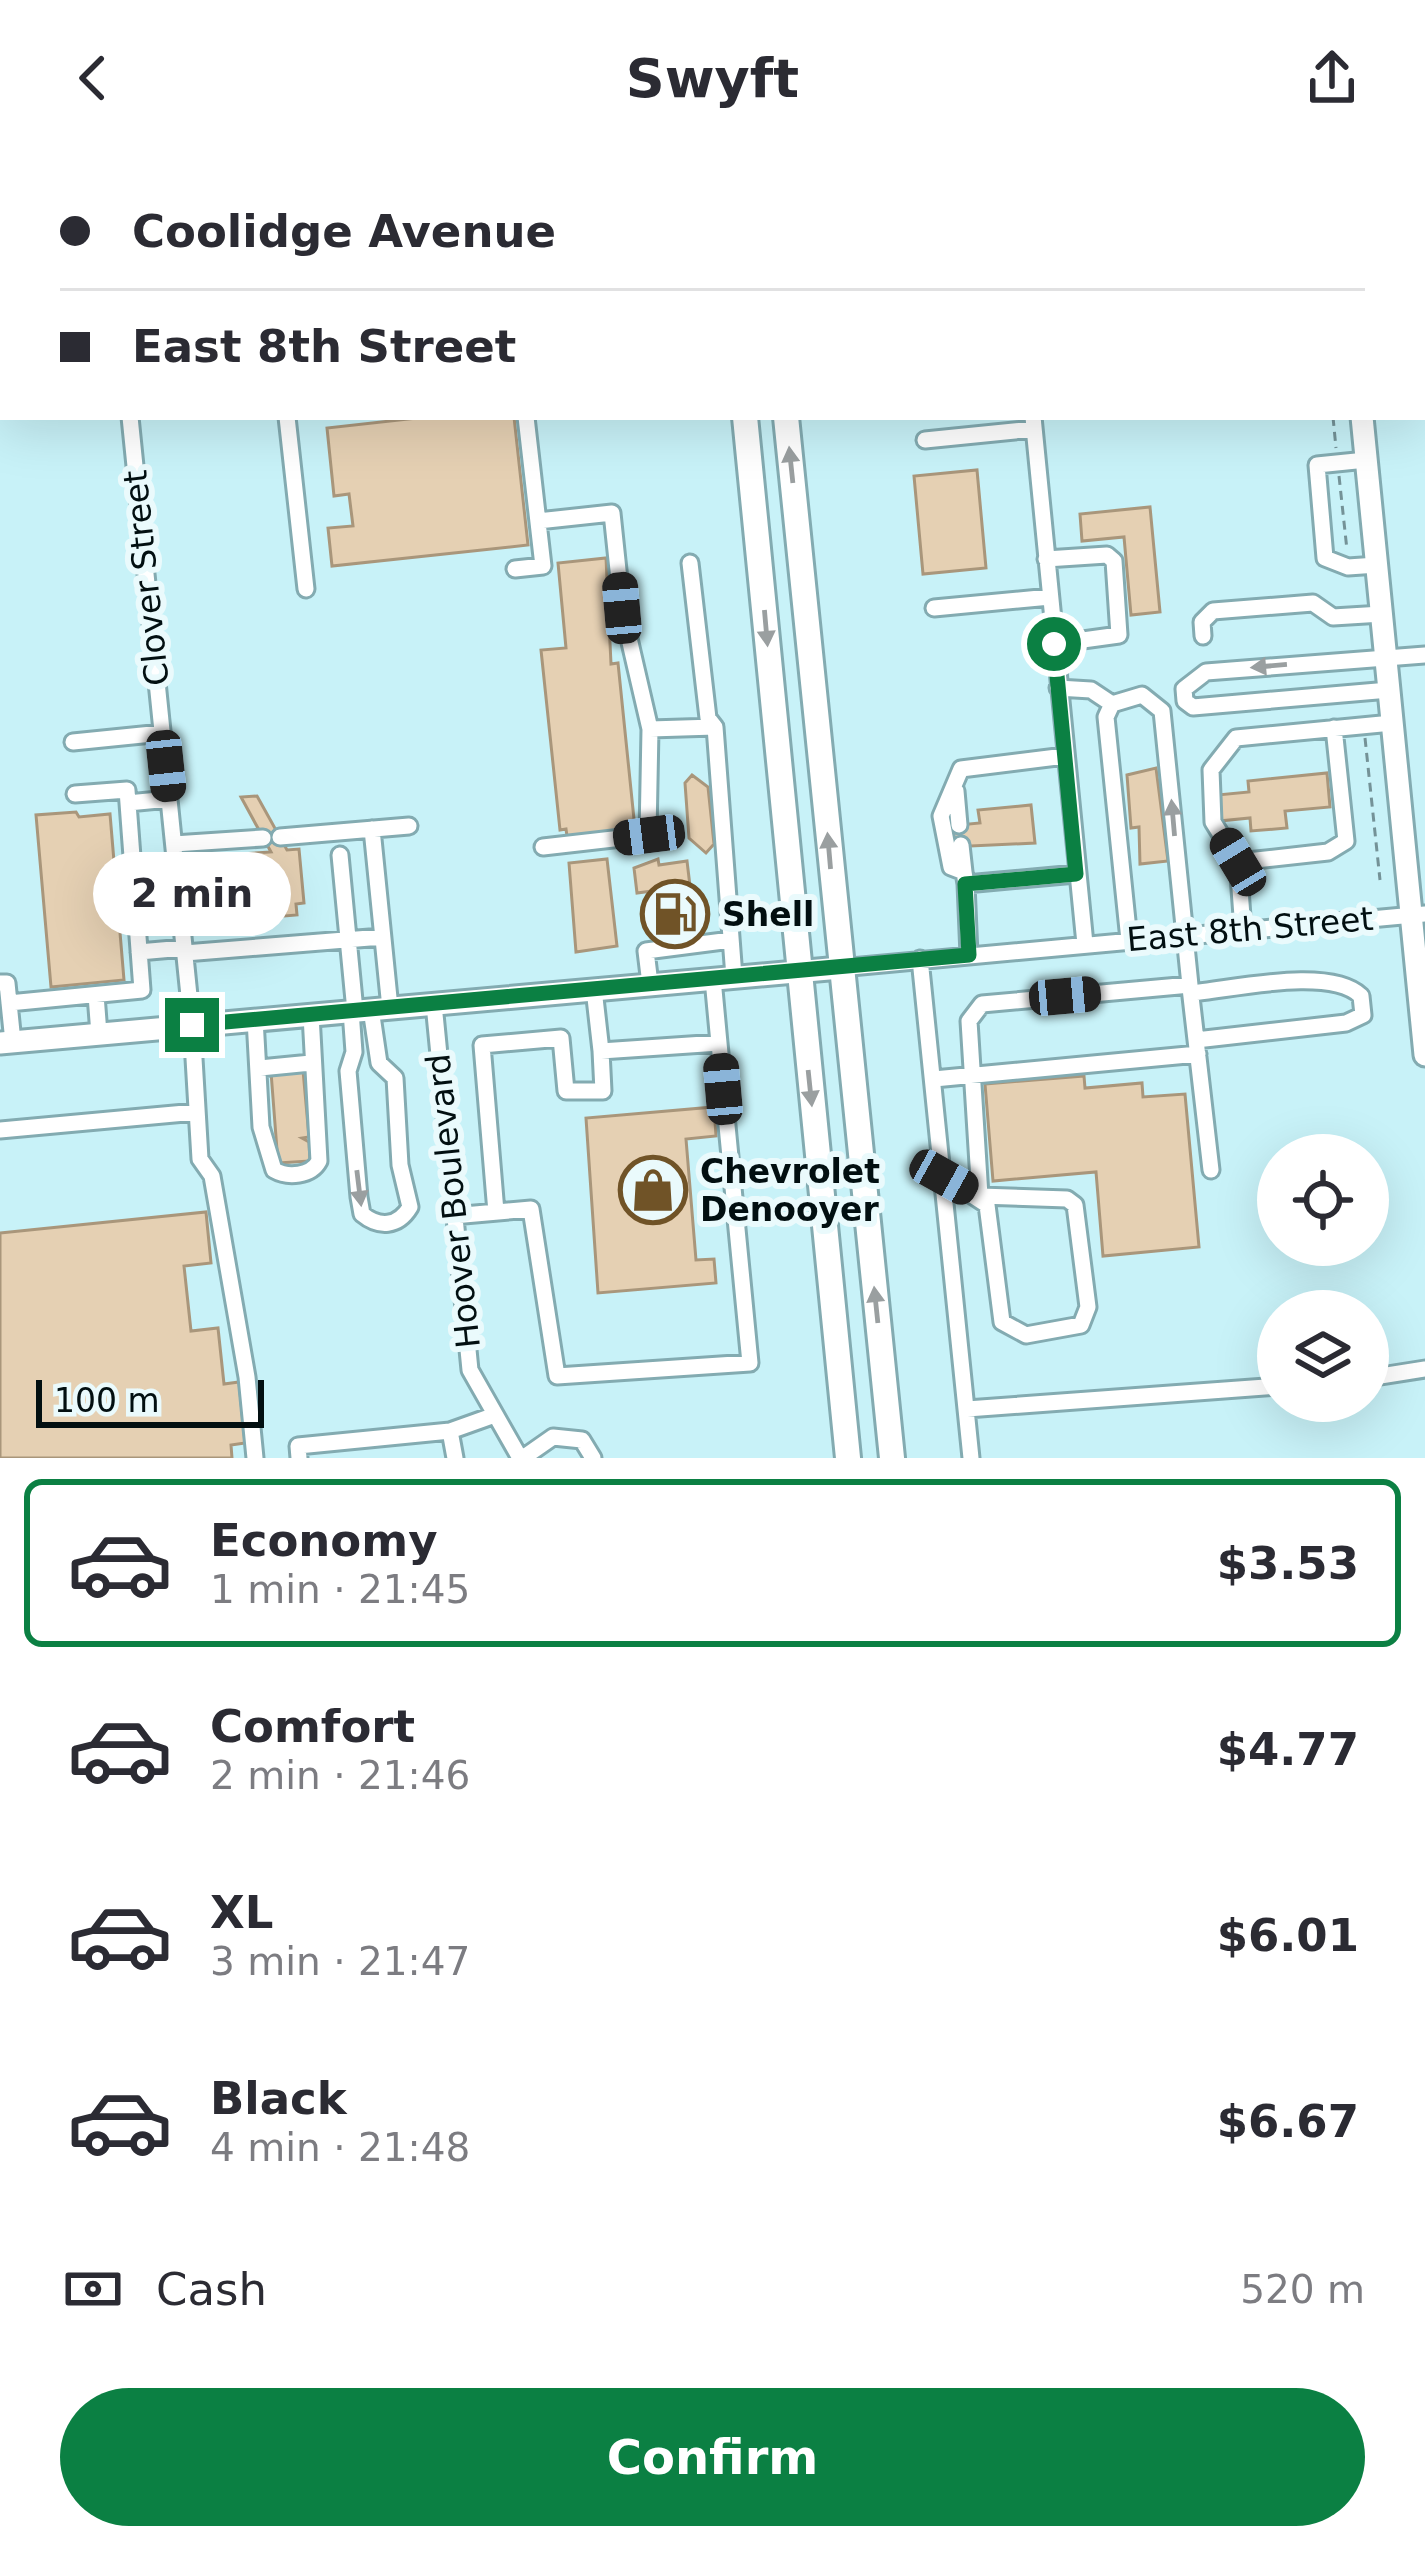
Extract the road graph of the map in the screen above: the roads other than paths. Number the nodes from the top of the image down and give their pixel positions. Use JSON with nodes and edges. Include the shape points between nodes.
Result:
{"nodes":[{"id":1,"x":130,"y":420,"type":"edge"},
{"id":2,"x":287,"y":420,"type":"edge"},
{"id":3,"x":526,"y":420,"type":"edge"},
{"id":4,"x":746,"y":420,"type":"edge"},
{"id":5,"x":786,"y":420,"type":"edge"},
{"id":6,"x":1362,"y":420,"type":"edge"},
{"id":7,"x":1033,"y":423,"type":"edge"},
{"id":8,"x":925,"y":440,"type":"dead end"},
{"id":9,"x":1366,"y":460,"type":"junction"},
{"id":10,"x":755,"y":512,"type":"junction"},
{"id":11,"x":538,"y":520,"type":"junction"},
{"id":12,"x":1046,"y":559,"type":"junction"},
{"id":13,"x":690,"y":563,"type":"dead end"},
{"id":14,"x":1377,"y":565,"type":"junction"},
{"id":15,"x":515,"y":569,"type":"dead end"},
{"id":16,"x":306,"y":589,"type":"dead end"},
{"id":17,"x":1050,"y":597,"type":"junction"},
{"id":18,"x":934,"y":608,"type":"dead end"},
{"id":19,"x":1382,"y":614,"type":"junction"},
{"id":20,"x":1203,"y":636,"type":"dead end"},
{"id":21,"x":1054,"y":644,"type":"junction"},
{"id":22,"x":1425,"y":655,"type":"edge"},
{"id":23,"x":1386,"y":657,"type":"junction"},
{"id":24,"x":1058,"y":688,"type":"junction"},
{"id":25,"x":1389,"y":690,"type":"junction"},
{"id":26,"x":1185,"y":701,"type":"junction"},
{"id":27,"x":1112,"y":704,"type":"junction"},
{"id":28,"x":1162,"y":711,"type":"junction"},
{"id":29,"x":1393,"y":723,"type":"junction"},
{"id":30,"x":715,"y":727,"type":"junction"},
{"id":31,"x":818,"y":727,"type":"junction"},
{"id":32,"x":1334,"y":728,"type":"junction"},
{"id":33,"x":650,"y":729,"type":"junction"},
{"id":34,"x":162,"y":733,"type":"junction"},
{"id":35,"x":73,"y":742,"type":"dead end"},
{"id":36,"x":1065,"y":756,"type":"junction"},
{"id":37,"x":956,"y":791,"type":"junction"},
{"id":38,"x":75,"y":794,"type":"dead end"},
{"id":39,"x":169,"y":799,"type":"junction"},
{"id":40,"x":128,"y":803,"type":"junction"},
{"id":41,"x":959,"y":825,"type":"dead end"},
{"id":42,"x":409,"y":826,"type":"dead end"},
{"id":43,"x":372,"y":829,"type":"junction"},
{"id":44,"x":174,"y":844,"type":"junction"},
{"id":45,"x":961,"y":845,"type":"dead end"},
{"id":46,"x":543,"y":848,"type":"dead end"},
{"id":47,"x":340,"y":855,"type":"dead end"},
{"id":48,"x":1238,"y":862,"type":"junction"},
{"id":49,"x":176,"y":863,"type":"junction"},
{"id":50,"x":133,"y":867,"type":"junction"},
{"id":51,"x":1076,"y":874,"type":"junction"},
{"id":52,"x":964,"y":878,"type":"junction"},
{"id":53,"x":1419,"y":914,"type":"edge"},
{"id":54,"x":1243,"y":930,"type":"junction"},
{"id":55,"x":1184,"y":935,"type":"junction"},
{"id":56,"x":382,"y":938,"type":"junction"},
{"id":57,"x":349,"y":940,"type":"junction"},
{"id":58,"x":731,"y":940,"type":"junction"},
{"id":59,"x":1129,"y":940,"type":"junction"},
{"id":60,"x":1085,"y":944,"type":"junction"},
{"id":61,"x":184,"y":951,"type":"junction"},
{"id":62,"x":139,"y":952,"type":"junction"},
{"id":63,"x":969,"y":955,"type":"junction"},
{"id":64,"x":920,"y":959,"type":"junction"},
{"id":65,"x":840,"y":968,"type":"junction"},
{"id":66,"x":799,"y":971,"type":"junction"},
{"id":67,"x":723,"y":978,"type":"junction"},
{"id":68,"x":0,"y":983,"type":"edge"},
{"id":69,"x":650,"y":984,"type":"junction"},
{"id":70,"x":595,"y":989,"type":"junction"},
{"id":71,"x":1190,"y":989,"type":"junction"},
{"id":72,"x":96,"y":995,"type":"junction"},
{"id":73,"x":9,"y":1003,"type":"junction"},
{"id":74,"x":434,"y":1004,"type":"junction"},
{"id":75,"x":367,"y":1010,"type":"junction"},
{"id":76,"x":310,"y":1015,"type":"junction"},
{"id":77,"x":255,"y":1019,"type":"junction"},
{"id":78,"x":192,"y":1025,"type":"junction"},
{"id":79,"x":99,"y":1034,"type":"junction"},
{"id":80,"x":7,"y":1042,"type":"edge"},
{"id":81,"x":719,"y":1043,"type":"junction"},
{"id":82,"x":1197,"y":1047,"type":"junction"},
{"id":83,"x":601,"y":1052,"type":"junction"},
{"id":84,"x":1425,"y":1054,"type":"edge"},
{"id":85,"x":311,"y":1063,"type":"junction"},
{"id":86,"x":260,"y":1068,"type":"junction"},
{"id":87,"x":384,"y":1068,"type":"junction"},
{"id":88,"x":348,"y":1071,"type":"junction"},
{"id":89,"x":971,"y":1076,"type":"junction"},
{"id":90,"x":934,"y":1079,"type":"junction"},
{"id":91,"x":196,"y":1112,"type":"junction"},
{"id":92,"x":0,"y":1130,"type":"edge"},
{"id":93,"x":1211,"y":1170,"type":"dead end"},
{"id":94,"x":944,"y":1177,"type":"junction"},
{"id":95,"x":980,"y":1196,"type":"junction"},
{"id":96,"x":496,"y":1212,"type":"junction"},
{"id":97,"x":453,"y":1216,"type":"junction"},
{"id":98,"x":1425,"y":1369,"type":"edge"},
{"id":99,"x":1389,"y":1375,"type":"edge"},
{"id":100,"x":1257,"y":1388,"type":"edge"},
{"id":101,"x":842,"y":1402,"type":"junction"},
{"id":102,"x":967,"y":1409,"type":"junction"},
{"id":103,"x":491,"y":1416,"type":"junction"},
{"id":104,"x":888,"y":1421,"type":"junction"},
{"id":105,"x":450,"y":1431,"type":"junction"},
{"id":106,"x":255,"y":1458,"type":"edge"},
{"id":107,"x":299,"y":1458,"type":"edge"},
{"id":108,"x":455,"y":1458,"type":"edge"},
{"id":109,"x":521,"y":1458,"type":"edge"},
{"id":110,"x":593,"y":1458,"type":"edge"},
{"id":111,"x":848,"y":1458,"type":"edge"},
{"id":112,"x":892,"y":1458,"type":"edge"},
{"id":113,"x":971,"y":1458,"type":"edge"}],
"edges":[{"from":1,"to":34,"type":"street","name":"Clover Street"},
{"from":2,"to":16,"type":"street"},
{"from":3,"to":11,"type":"street"},
{"from":4,"to":10,"type":"highway"},
{"from":31,"to":5,"type":"highway","one_way":true},
{"from":6,"to":9,"type":"main road"},
{"from":7,"to":8,"type":"street"},
{"from":7,"to":12,"type":"street"},
{"from":9,"to":14,"type":"main road"},
{"from":9,"to":14,"type":"street","via":[[1317,465],[1325,558]]},
{"from":10,"to":31,"type":"highway","via":[[784,515],[801,685]]},
{"from":10,"to":66,"type":"highway","one_way":true},
{"from":11,"to":15,"type":"street","via":[[543,566]]},
{"from":11,"to":33,"type":"street","via":[[613,513],[622,608]]},
{"from":12,"to":17,"type":"street"},
{"from":12,"to":21,"type":"street","via":[[1114,561],[1119,635]]},
{"from":13,"to":30,"type":"street"},
{"from":14,"to":19,"type":"main road"},
{"from":17,"to":18,"type":"street"},
{"from":17,"to":21,"type":"street"},
{"from":19,"to":20,"type":"street","via":[[1333,616],[1313,603],[1213,610]]},
{"from":19,"to":23,"type":"main road"},
{"from":21,"to":24,"type":"street"},
{"from":22,"to":23,"type":"street"},
{"from":23,"to":25,"type":"main road"},
{"from":23,"to":26,"type":"street","one_way":true,"via":[[1206,672],[1184,689]]},
{"from":24,"to":27,"type":"street","via":[[1091,690]]},
{"from":24,"to":36,"type":"street"},
{"from":25,"to":26,"type":"street","via":[[1193,707]]},
{"from":25,"to":29,"type":"main road"},
{"from":26,"to":28,"type":"street"},
{"from":27,"to":28,"type":"street","via":[[1142,694]]},
{"from":27,"to":59,"type":"street","via":[[1106,718]]},
{"from":55,"to":28,"type":"street","one_way":true},
{"from":29,"to":32,"type":"street"},
{"from":29,"to":53,"type":"main road"},
{"from":30,"to":33,"type":"street"},
{"from":30,"to":58,"type":"street"},
{"from":65,"to":31,"type":"highway","one_way":true},
{"from":32,"to":48,"type":"street","via":[[1346,841],[1328,853]]},
{"from":32,"to":48,"type":"street","via":[[1236,738],[1211,770],[1213,822]]},
{"from":33,"to":46,"type":"street","via":[[649,835]]},
{"from":34,"to":35,"type":"street"},
{"from":34,"to":39,"type":"street","name":"Clover Street"},
{"from":36,"to":37,"type":"street","via":[[971,765],[956,777]]},
{"from":36,"to":51,"type":"street"},
{"from":37,"to":41,"type":"street"},
{"from":37,"to":52,"type":"street","via":[[941,830],[951,867]]},
{"from":38,"to":40,"type":"street","via":[[127,790]]},
{"from":39,"to":40,"type":"street"},
{"from":39,"to":44,"type":"street","name":"Clover Street"},
{"from":40,"to":50,"type":"street"},
{"from":42,"to":43,"type":"street"},
{"from":43,"to":44,"type":"street"},
{"from":43,"to":56,"type":"street"},
{"from":44,"to":49,"type":"street","name":"Clover Street"},
{"from":45,"to":52,"type":"street"},
{"from":47,"to":57,"type":"street"},
{"from":48,"to":54,"type":"street"},
{"from":49,"to":50,"type":"street"},
{"from":49,"to":61,"type":"street","name":"Clover Street"},
{"from":50,"to":62,"type":"street"},
{"from":51,"to":52,"type":"street"},
{"from":51,"to":60,"type":"street"},
{"from":52,"to":63,"type":"street"},
{"from":53,"to":54,"type":"street","name":"East 8th Street"},
{"from":53,"to":84,"type":"main road"},
{"from":54,"to":55,"type":"street","name":"East 8th Street"},
{"from":55,"to":59,"type":"street","name":"East 8th Street"},
{"from":55,"to":71,"type":"street"},
{"from":56,"to":57,"type":"street"},
{"from":56,"to":75,"type":"street"},
{"from":57,"to":61,"type":"street"},
{"from":57,"to":75,"type":"street"},
{"from":58,"to":67,"type":"street"},
{"from":58,"to":69,"type":"street","via":[[646,951]]},
{"from":59,"to":60,"type":"street","name":"East 8th Street"},
{"from":60,"to":63,"type":"street","name":"East 8th Street"},
{"from":61,"to":62,"type":"street"},
{"from":61,"to":78,"type":"street","name":"Clover Street"},
{"from":62,"to":72,"type":"street","via":[[142,990]]},
{"from":63,"to":64,"type":"street","name":"East 8th Street"},
{"from":64,"to":65,"type":"street","name":"East 8th Street"},
{"from":64,"to":90,"type":"street"},
{"from":65,"to":66,"type":"main road","name":"East 8th Street"},
{"from":104,"to":65,"type":"highway","one_way":true},
{"from":66,"to":67,"type":"main road","name":"East 8th Street"},
{"from":66,"to":101,"type":"highway","one_way":true},
{"from":67,"to":69,"type":"main road","name":"East 8th Street"},
{"from":67,"to":81,"type":"street"},
{"from":68,"to":73,"type":"street","via":[[7,983]]},
{"from":69,"to":70,"type":"main road","name":"East 8th Street"},
{"from":70,"to":74,"type":"main road","name":"East 8th Street"},
{"from":70,"to":83,"type":"street"},
{"from":71,"to":82,"type":"street"},
{"from":71,"to":82,"type":"street","via":[[1324,981],[1348,983],[1361,996],[1363,1015],[1346,1023]]},
{"from":71,"to":89,"type":"street","via":[[982,1004],[969,1021]]},
{"from":72,"to":73,"type":"street"},
{"from":72,"to":79,"type":"street"},
{"from":73,"to":80,"type":"street"},
{"from":74,"to":75,"type":"main road","name":"East 8th Street"},
{"from":74,"to":97,"type":"street","name":"Hoover Boulevard"},
{"from":75,"to":76,"type":"main road","name":"East 8th Street"},
{"from":75,"to":87,"type":"street"},
{"from":75,"to":88,"type":"street"},
{"from":76,"to":77,"type":"main road","name":"East 8th Street"},
{"from":76,"to":85,"type":"street"},
{"from":77,"to":78,"type":"main road","name":"East 8th Street"},
{"from":77,"to":86,"type":"street"},
{"from":78,"to":79,"type":"main road","name":"East 8th Street"},
{"from":78,"to":91,"type":"street","name":"Clover Street"},
{"from":79,"to":80,"type":"main road","name":"East 8th Street"},
{"from":81,"to":83,"type":"street"},
{"from":81,"to":96,"type":"street","via":[[750,1363],[557,1376],[531,1209]]},
{"from":82,"to":89,"type":"street"},
{"from":82,"to":93,"type":"street"},
{"from":83,"to":96,"type":"street","via":[[603,1090],[566,1091],[561,1038],[482,1045]]},
{"from":85,"to":86,"type":"street"},
{"from":85,"to":86,"type":"street","via":[[319,1161],[290,1174],[274,1170],[266,1150]]},
{"from":87,"to":88,"type":"street"},
{"from":88,"to":87,"type":"street","one_way":true,"via":[[362,1214],[390,1224],[410,1207],[395,1078]]},
{"from":89,"to":90,"type":"street"},
{"from":89,"to":95,"type":"street"},
{"from":90,"to":94,"type":"street"},
{"from":91,"to":92,"type":"street"},
{"from":91,"to":106,"type":"street","name":"Clover Street"},
{"from":94,"to":95,"type":"street"},
{"from":94,"to":102,"type":"street"},
{"from":95,"to":95,"type":"street","via":[[1002,1322],[1026,1335],[1081,1325],[1088,1307],[1075,1205]]},
{"from":96,"to":97,"type":"street"},
{"from":97,"to":103,"type":"street","name":"Hoover Boulevard","via":[[470,1370]]},
{"from":98,"to":99,"type":"street"},
{"from":100,"to":102,"type":"street"},
{"from":101,"to":104,"type":"highway","via":[[863,1419]]},
{"from":101,"to":111,"type":"highway"},
{"from":102,"to":113,"type":"street"},
{"from":103,"to":105,"type":"street"},
{"from":103,"to":109,"type":"street","name":"Hoover Boulevard"},
{"from":104,"to":112,"type":"highway"},
{"from":105,"to":107,"type":"street","via":[[298,1446]]},
{"from":105,"to":108,"type":"street"},
{"from":109,"to":110,"type":"street","via":[[554,1437],[581,1440]]}]}
